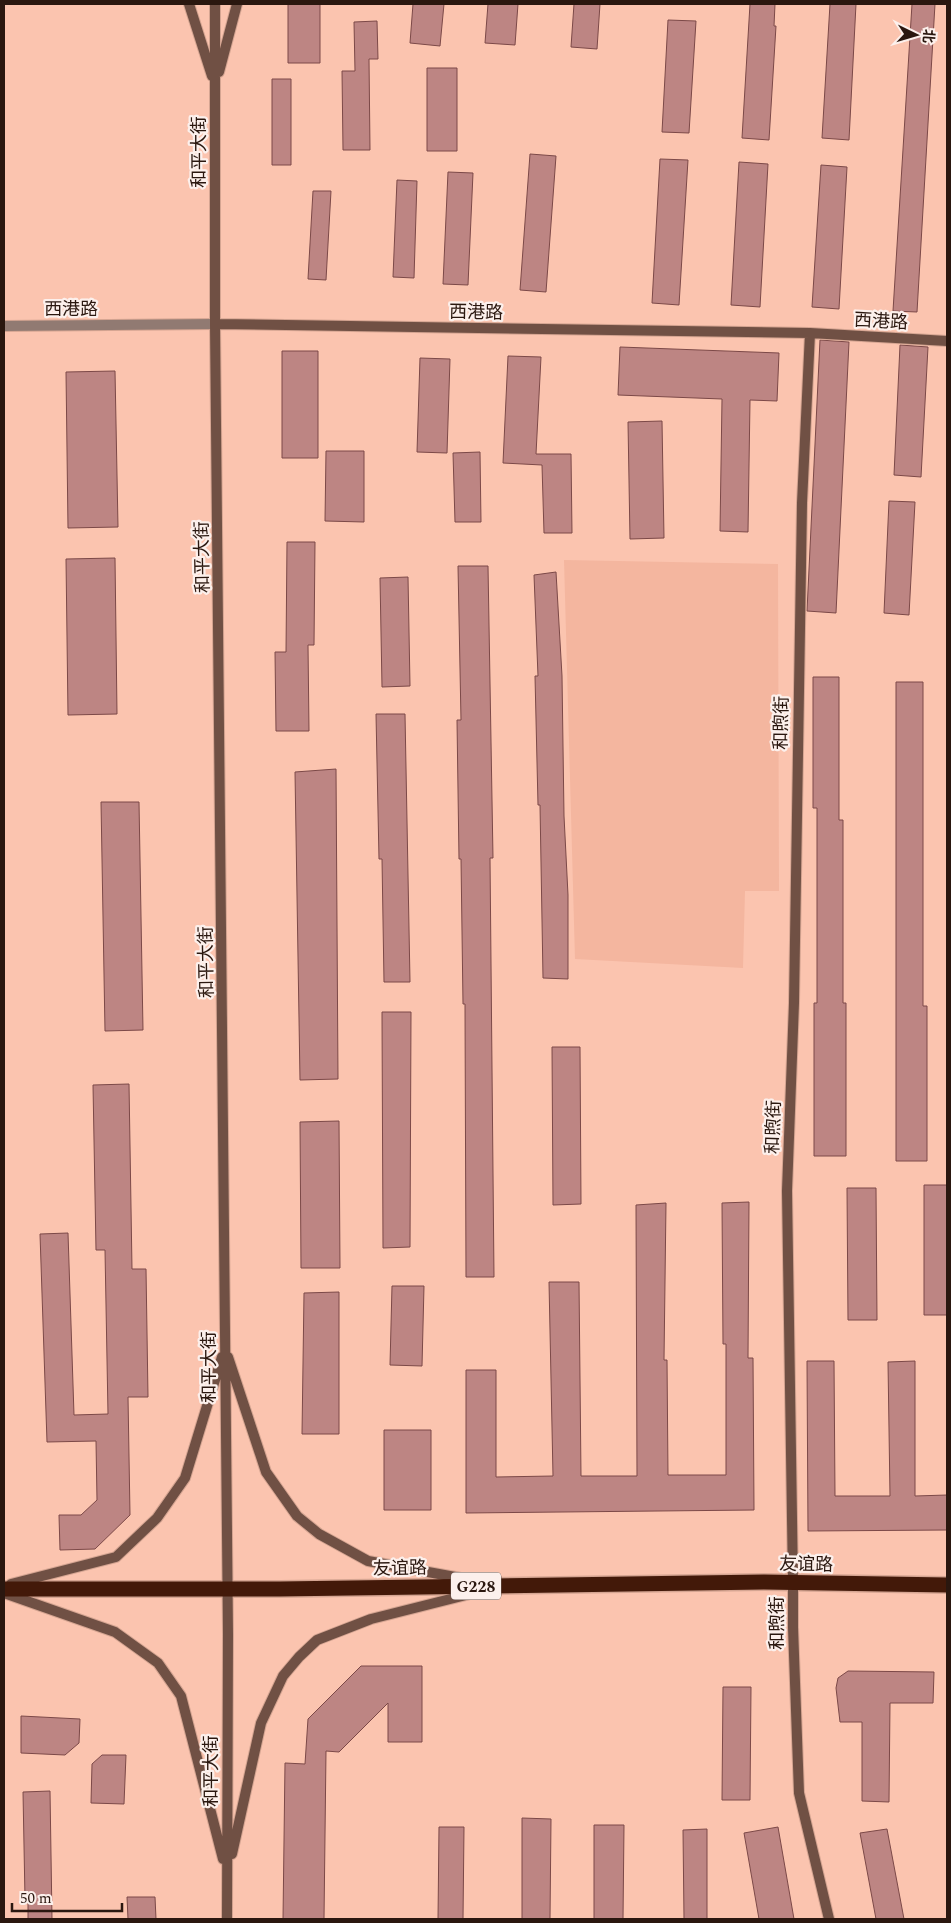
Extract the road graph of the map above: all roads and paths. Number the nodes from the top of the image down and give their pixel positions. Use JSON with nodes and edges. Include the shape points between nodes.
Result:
{"nodes":[{"id":1,"x":189,"y":4,"type":"edge"},
{"id":2,"x":216,"y":4,"type":"edge"},
{"id":3,"x":237,"y":4,"type":"edge"},
{"id":4,"x":215,"y":85,"type":"junction"},
{"id":5,"x":216,"y":324,"type":"junction"},
{"id":6,"x":4,"y":326,"type":"edge"},
{"id":7,"x":810,"y":333,"type":"junction"},
{"id":8,"x":947,"y":341,"type":"edge"},
{"id":9,"x":225,"y":1346,"type":"junction"},
{"id":10,"x":793,"y":1583,"type":"junction"},
{"id":11,"x":947,"y":1585,"type":"edge"},
{"id":12,"x":502,"y":1586,"type":"junction"},
{"id":13,"x":227,"y":1588,"type":"junction"},
{"id":14,"x":4,"y":1589,"type":"edge"},
{"id":15,"x":227,"y":1874,"type":"junction"},
{"id":16,"x":226,"y":1919,"type":"edge"},
{"id":17,"x":829,"y":1919,"type":"edge"}],
"edges":[{"from":1,"to":4,"type":"main road"},
{"from":2,"to":4,"type":"main road","name":"和平大街"},
{"from":3,"to":4,"type":"main road"},
{"from":4,"to":5,"type":"main road","name":"和平大街"},
{"from":5,"to":6,"type":"street","name":"西港路"},
{"from":5,"to":7,"type":"main road","name":"西港路"},
{"from":5,"to":9,"type":"main road","name":"和平大街"},
{"from":7,"to":8,"type":"main road","name":"西港路"},
{"from":7,"to":10,"type":"main road","name":"和煦街","via":[[802,503],[794,1003],[787,1191]]},
{"from":9,"to":12,"type":"main road","via":[[266,1472],[296,1516],[319,1534],[368,1561]]},
{"from":9,"to":13,"type":"main road","name":"和平大街"},
{"from":9,"to":14,"type":"main road","via":[[184,1478],[158,1518],[116,1557]]},
{"from":10,"to":11,"type":"highway","name":"友谊路","number":"G228"},
{"from":10,"to":12,"type":"highway","name":"友谊路","number":"G228"},
{"from":10,"to":17,"type":"main road","name":"和煦街","via":[[799,1793]]},
{"from":12,"to":13,"type":"highway","name":"友谊路","number":"G228"},
{"from":12,"to":15,"type":"main road","via":[[371,1618],[317,1640],[299,1657],[283,1676],[261,1723]]},
{"from":13,"to":14,"type":"highway","name":"友谊路","number":"G228"},
{"from":13,"to":15,"type":"main road","name":"和平大街"},
{"from":14,"to":15,"type":"main road","via":[[114,1632],[158,1663],[181,1696]]},
{"from":15,"to":16,"type":"main road","name":"和平大街"}]}
